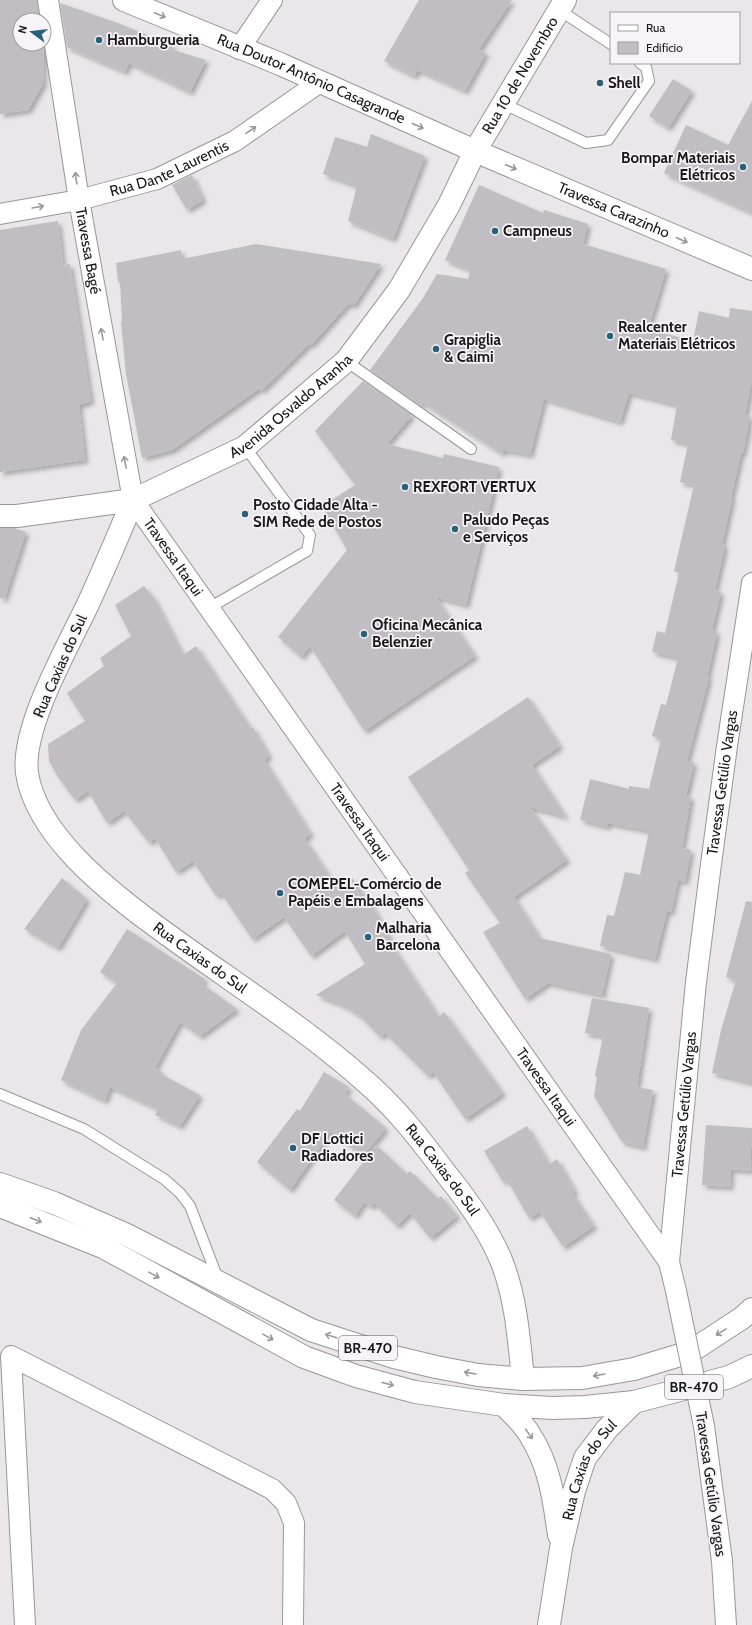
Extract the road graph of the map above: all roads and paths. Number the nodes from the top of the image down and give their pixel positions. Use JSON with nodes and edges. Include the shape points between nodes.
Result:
{"nodes":[{"id":1,"x":48,"y":0,"type":"edge"},
{"id":2,"x":124,"y":0,"type":"edge"},
{"id":3,"x":272,"y":0,"type":"edge"},
{"id":4,"x":562,"y":5,"type":"edge"},
{"id":5,"x":610,"y":43,"type":"edge"},
{"id":6,"x":239,"y":49,"type":"junction"},
{"id":7,"x":642,"y":64,"type":"edge"},
{"id":8,"x":320,"y":82,"type":"junction"},
{"id":9,"x":504,"y":104,"type":"junction"},
{"id":10,"x":475,"y":151,"type":"junction"},
{"id":11,"x":78,"y":200,"type":"junction"},
{"id":12,"x":0,"y":214,"type":"edge"},
{"id":13,"x":752,"y":269,"type":"edge"},
{"id":14,"x":346,"y":361,"type":"junction"},
{"id":15,"x":245,"y":447,"type":"junction"},
{"id":16,"x":470,"y":449,"type":"dead end"},
{"id":17,"x":132,"y":500,"type":"junction"},
{"id":18,"x":0,"y":516,"type":"edge"},
{"id":19,"x":752,"y":583,"type":"edge"},
{"id":20,"x":209,"y":608,"type":"junction"},
{"id":21,"x":0,"y":1094,"type":"edge"},
{"id":22,"x":0,"y":1184,"type":"edge"},
{"id":23,"x":0,"y":1206,"type":"edge"},
{"id":24,"x":669,"y":1262,"type":"junction"},
{"id":25,"x":219,"y":1283,"type":"junction"},
{"id":26,"x":752,"y":1309,"type":"edge"},
{"id":27,"x":752,"y":1366,"type":"edge"},
{"id":28,"x":522,"y":1379,"type":"junction"},
{"id":29,"x":634,"y":1402,"type":"junction"},
{"id":30,"x":504,"y":1405,"type":"junction"},
{"id":31,"x":561,"y":1548,"type":"junction"},
{"id":32,"x":24,"y":1625,"type":"edge"},
{"id":33,"x":293,"y":1625,"type":"edge"},
{"id":34,"x":549,"y":1625,"type":"edge"},
{"id":35,"x":726,"y":1625,"type":"edge"}],
"edges":[{"from":11,"to":1,"type":"street","name":"Travessa Bagé","one_way":true},
{"from":2,"to":6,"type":"main road","name":"Rua Doutor Antônio Casagrande","one_way":true},
{"from":3,"to":6,"type":"street"},
{"from":4,"to":5,"type":"lane"},
{"from":4,"to":9,"type":"main road","name":"Rua 10 de Novembro"},
{"from":6,"to":8,"type":"main road","name":"Rua Doutor Antônio Casagrande"},
{"from":7,"to":9,"type":"lane","via":[[646,67],[649,81],[608,140],[586,143]]},
{"from":8,"to":10,"type":"main road","name":"Rua Doutor Antônio Casagrande","one_way":true},
{"from":11,"to":8,"type":"street","name":"Rua Dante Laurentis","one_way":true,"via":[[157,179],[235,141]]},
{"from":9,"to":10,"type":"main road","name":"Rua 10 de Novembro"},
{"from":10,"to":13,"type":"main road","name":"Travessa Carazinho","one_way":true},
{"from":10,"to":14,"type":"main road","name":"Avenida Osvaldo Aranha","via":[[449,205],[399,290]]},
{"from":12,"to":11,"type":"street","name":"Rua Dante Laurentis","one_way":true},
{"from":17,"to":11,"type":"street","name":"Travessa Bagé","one_way":true},
{"from":14,"to":15,"type":"main road","name":"Avenida Osvaldo Aranha"},
{"from":14,"to":16,"type":"lane"},
{"from":15,"to":17,"type":"main road","name":"Avenida Osvaldo Aranha"},
{"from":15,"to":20,"type":"lane","via":[[310,535],[310,543],[308,551]]},
{"from":17,"to":18,"type":"main road","name":"Avenida Osvaldo Aranha","via":[[17,516]]},
{"from":17,"to":20,"type":"street","name":"Travessa Itaqui"},
{"from":17,"to":28,"type":"main road","name":"Rua Caxias do Sul","via":[[95,589],[36,716],[29,743],[28,773],[37,803],[53,830],[73,854],[119,898],[296,1026],[369,1084],[396,1112],[469,1203],[490,1237],[508,1279],[519,1335]]},
{"from":19,"to":24,"type":"street","name":"Travessa Getúlio Vargas","via":[[696,982]]},
{"from":20,"to":24,"type":"street","name":"Travessa Itaqui"},
{"from":21,"to":25,"type":"lane","via":[[84,1129],[164,1179],[190,1206]]},
{"from":22,"to":25,"type":"main road","number":"BR-470","via":[[54,1203],[127,1235]]},
{"from":23,"to":30,"type":"main road","number":"BR-470","one_way":true,"via":[[103,1246],[304,1357],[356,1376],[415,1392]]},
{"from":24,"to":35,"type":"street","name":"Travessa Getúlio Vargas","bridge":true,"via":[[704,1426],[722,1562]]},
{"from":28,"to":25,"type":"main road","number":"BR-470","one_way":true,"via":[[478,1375],[379,1352],[311,1330]]},
{"from":26,"to":28,"type":"main road","number":"BR-470","one_way":true,"via":[[690,1352],[634,1369],[582,1378]]},
{"from":27,"to":29,"type":"main road","number":"BR-470","via":[[729,1377]]},
{"from":29,"to":30,"type":"main road","number":"BR-470","via":[[552,1408]]},
{"from":29,"to":31,"type":"main road","name":"Rua Caxias do Sul","via":[[606,1429],[585,1458],[574,1491]]},
{"from":30,"to":31,"type":"main road","name":"Rua Caxias do Sul","one_way":true,"via":[[530,1434],[540,1453],[551,1481]]},
{"from":31,"to":34,"type":"main road","name":"Rua Caxias do Sul"},
{"from":32,"to":33,"type":"street","via":[[11,1356],[272,1489],[286,1503],[294,1523]]}]}
